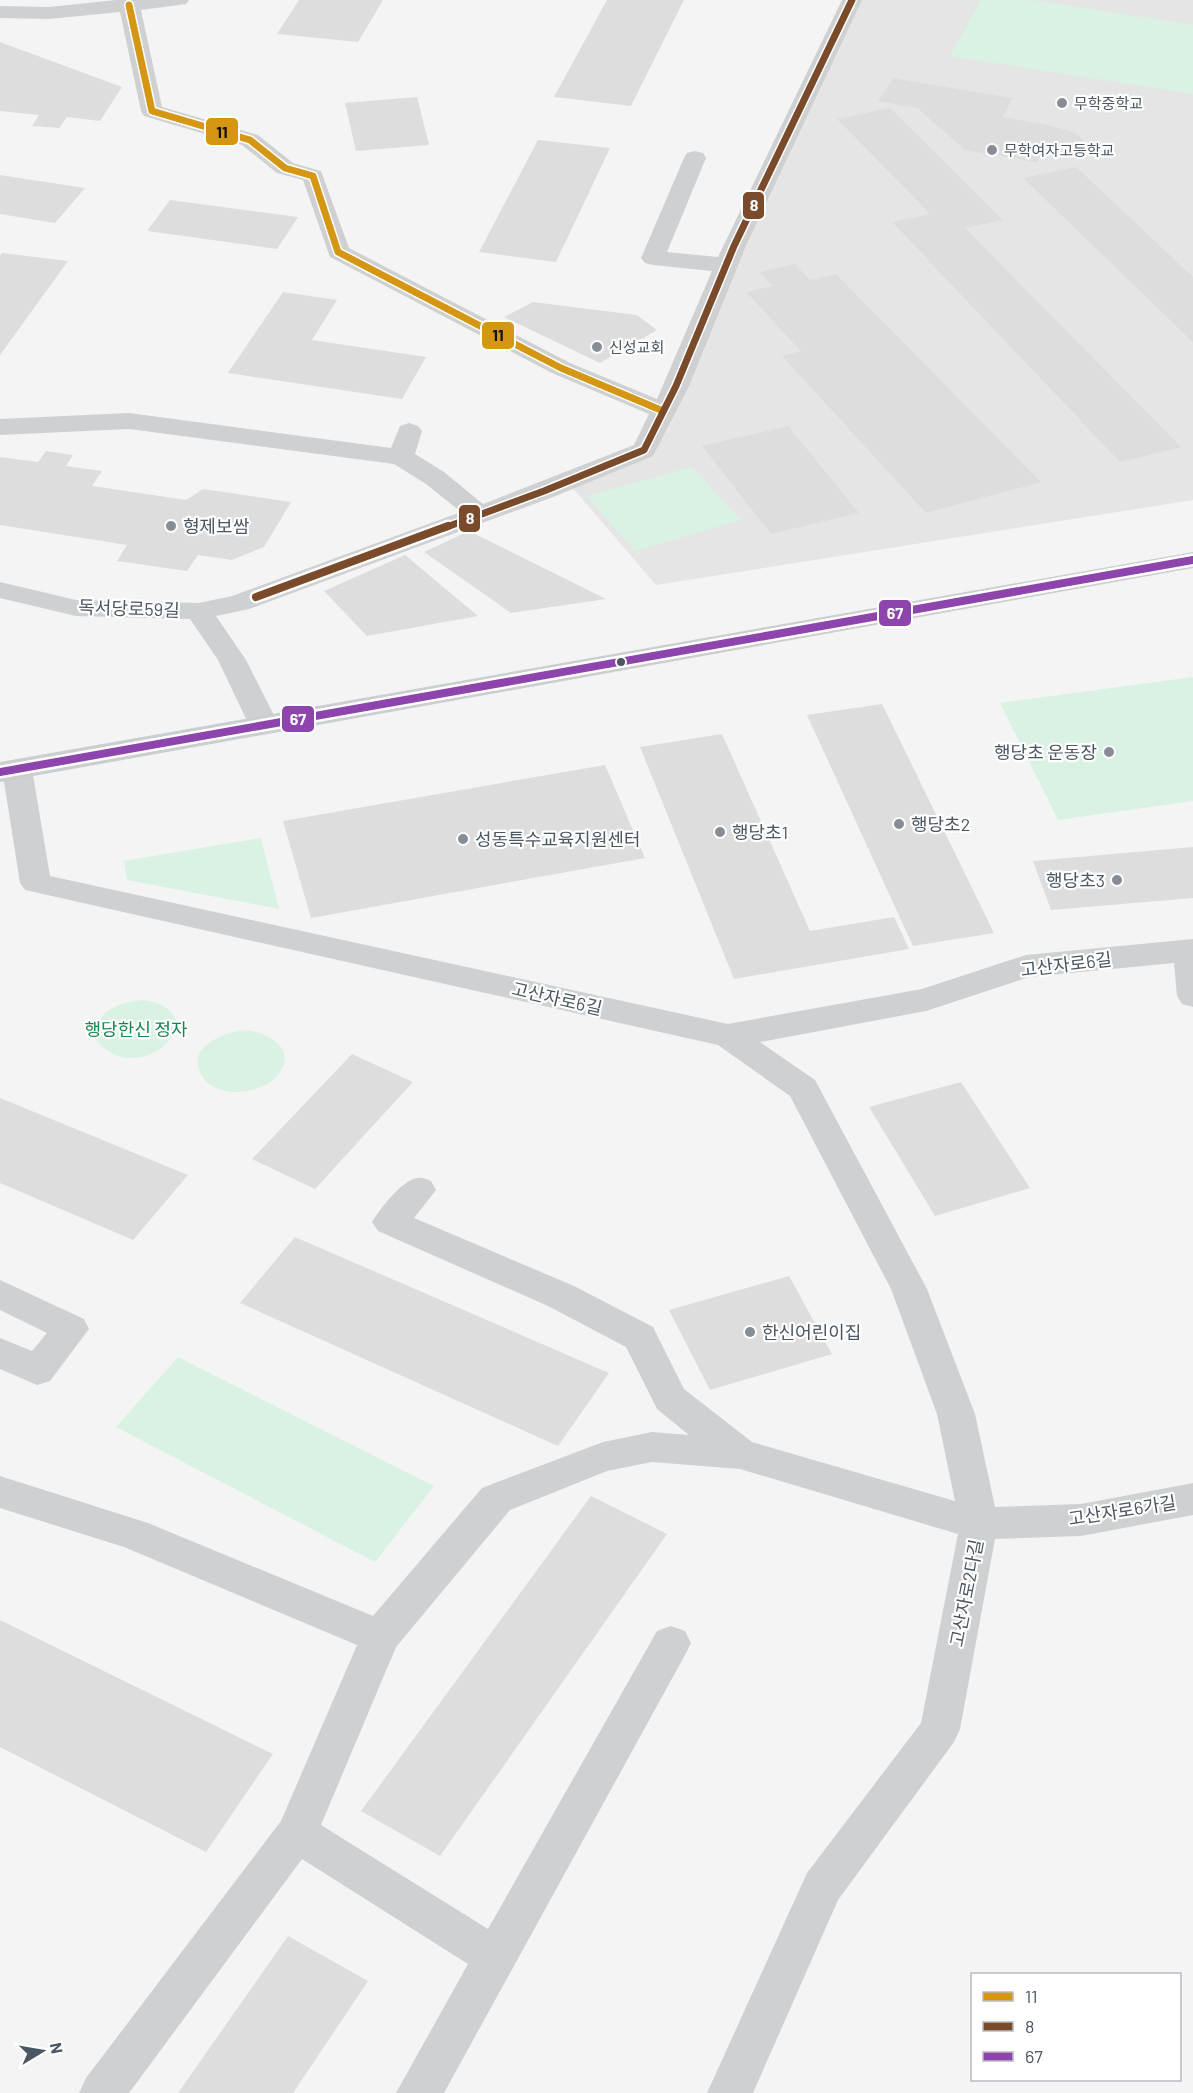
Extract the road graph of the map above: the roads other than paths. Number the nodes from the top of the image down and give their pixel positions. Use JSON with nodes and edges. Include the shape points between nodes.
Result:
{"nodes":[{"id":1,"x":179,"y":0,"type":"edge"},
{"id":2,"x":852,"y":0,"type":"edge"},
{"id":3,"x":129,"y":5,"type":"junction"},
{"id":4,"x":0,"y":12,"type":"edge"},
{"id":5,"x":695,"y":158,"type":"dead end"},
{"id":6,"x":726,"y":265,"type":"junction"},
{"id":7,"x":663,"y":411,"type":"junction"},
{"id":8,"x":0,"y":427,"type":"edge"},
{"id":9,"x":409,"y":431,"type":"dead end"},
{"id":10,"x":401,"y":457,"type":"junction"},
{"id":11,"x":480,"y":515,"type":"junction"},
{"id":12,"x":1193,"y":560,"type":"edge"},
{"id":13,"x":0,"y":590,"type":"edge"},
{"id":14,"x":200,"y":611,"type":"junction"},
{"id":15,"x":264,"y":725,"type":"junction"},
{"id":16,"x":9,"y":770,"type":"edge"},
{"id":17,"x":1191,"y":950,"type":"edge"},
{"id":18,"x":1193,"y":996,"type":"edge"},
{"id":19,"x":728,"y":1036,"type":"junction"},
{"id":20,"x":419,"y":1190,"type":"dead end"},
{"id":21,"x":0,"y":1294,"type":"edge"},
{"id":22,"x":0,"y":1352,"type":"edge"},
{"id":23,"x":740,"y":1454,"type":"junction"},
{"id":24,"x":0,"y":1492,"type":"edge"},
{"id":25,"x":1193,"y":1499,"type":"edge"},
{"id":26,"x":979,"y":1524,"type":"junction"},
{"id":27,"x":380,"y":1636,"type":"junction"},
{"id":28,"x":671,"y":1643,"type":"dead end"},
{"id":29,"x":297,"y":1833,"type":"junction"},
{"id":30,"x":495,"y":1957,"type":"junction"},
{"id":31,"x":102,"y":2093,"type":"edge"},
{"id":32,"x":418,"y":2093,"type":"edge"},
{"id":33,"x":730,"y":2093,"type":"edge"}],
"edges":[{"from":1,"to":3,"type":"street"},
{"from":2,"to":6,"type":"street"},
{"from":3,"to":4,"type":"street","via":[[49,13]]},
{"from":3,"to":7,"type":"street","via":[[152,111],[250,140],[285,168],[314,176],[338,252],[561,368]]},
{"from":5,"to":6,"type":"street","via":[[653,258]]},
{"from":6,"to":7,"type":"street"},
{"from":7,"to":11,"type":"street","via":[[644,450]]},
{"from":8,"to":10,"type":"street","via":[[129,421]]},
{"from":9,"to":10,"type":"street"},
{"from":10,"to":11,"type":"street","via":[[435,478]]},
{"from":11,"to":14,"type":"street","via":[[239,603]]},
{"from":12,"to":15,"type":"main road"},
{"from":13,"to":14,"type":"street","name":"독서당로59길","via":[[76,608]]},
{"from":14,"to":15,"type":"street","name":"독서당로59길","via":[[232,660]]},
{"from":15,"to":16,"type":"main road"},
{"from":16,"to":19,"type":"street","name":"고산자로6길","via":[[36,883]]},
{"from":17,"to":18,"type":"street"},
{"from":17,"to":19,"type":"street","name":"고산자로6길","via":[[1026,966],[926,1000]]},
{"from":19,"to":26,"type":"street","name":"고산자로2다길","via":[[803,1088],[909,1289],[956,1414]]},
{"from":20,"to":23,"type":"street","via":[[390,1222],[561,1296],[640,1337],[670,1399]]},
{"from":21,"to":22,"type":"street","via":[[71,1329],[37,1371]]},
{"from":23,"to":26,"type":"street","name":"고산자로6가길"},
{"from":23,"to":27,"type":"street","via":[[652,1447],[603,1457],[496,1499]]},
{"from":24,"to":27,"type":"street","via":[[134,1534]]},
{"from":25,"to":26,"type":"street","name":"고산자로6가길","via":[[1081,1520]]},
{"from":26,"to":33,"type":"street","name":"고산자로2다길","via":[[940,1729],[822,1887]]},
{"from":27,"to":29,"type":"street"},
{"from":28,"to":30,"type":"street"},
{"from":29,"to":30,"type":"street"},
{"from":29,"to":31,"type":"street"},
{"from":30,"to":32,"type":"street"}]}
